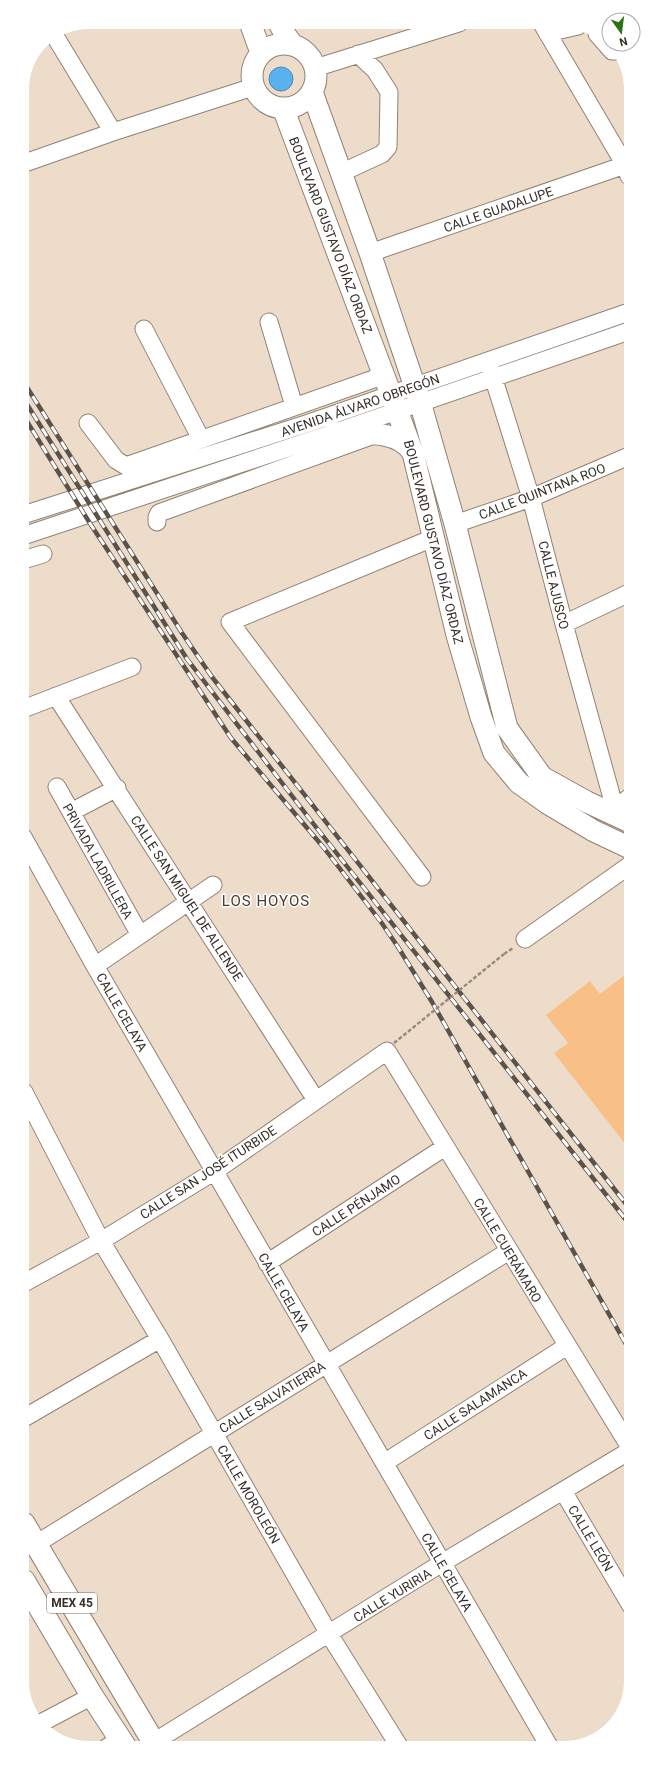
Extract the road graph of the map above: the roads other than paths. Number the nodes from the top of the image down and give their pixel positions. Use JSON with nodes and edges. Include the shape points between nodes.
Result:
{"nodes":[{"id":1,"x":252,"y":29,"type":"edge"},
{"id":2,"x":282,"y":29,"type":"edge"},
{"id":3,"x":439,"y":29,"type":"edge"},
{"id":4,"x":545,"y":29,"type":"edge"},
{"id":5,"x":57,"y":38,"type":"edge"},
{"id":6,"x":293,"y":45,"type":"junction"},
{"id":7,"x":261,"y":53,"type":"junction"},
{"id":8,"x":358,"y":54,"type":"junction"},
{"id":9,"x":315,"y":68,"type":"junction"},
{"id":10,"x":253,"y":87,"type":"junction"},
{"id":11,"x":312,"y":92,"type":"junction"},
{"id":12,"x":283,"y":108,"type":"junction"},
{"id":13,"x":113,"y":132,"type":"junction"},
{"id":14,"x":29,"y":162,"type":"edge"},
{"id":15,"x":624,"y":166,"type":"edge"},
{"id":16,"x":624,"y":172,"type":"edge"},
{"id":17,"x":341,"y":173,"type":"junction"},
{"id":18,"x":370,"y":253,"type":"junction"},
{"id":19,"x":624,"y":314,"type":"edge"},
{"id":20,"x":269,"y":322,"type":"dead end"},
{"id":21,"x":144,"y":329,"type":"dead end"},
{"id":22,"x":624,"y":332,"type":"edge"},
{"id":23,"x":490,"y":369,"type":"junction"},
{"id":24,"x":384,"y":375,"type":"junction"},
{"id":25,"x":417,"y":395,"type":"junction"},
{"id":26,"x":395,"y":402,"type":"junction"},
{"id":27,"x":294,"y":406,"type":"junction"},
{"id":28,"x":88,"y":423,"type":"dead end"},
{"id":29,"x":333,"y":433,"type":"junction"},
{"id":30,"x":375,"y":434,"type":"junction"},
{"id":31,"x":201,"y":439,"type":"junction"},
{"id":32,"x":413,"y":453,"type":"junction"},
{"id":33,"x":624,"y":458,"type":"edge"},
{"id":34,"x":531,"y":498,"type":"junction"},
{"id":35,"x":29,"y":513,"type":"edge"},
{"id":36,"x":157,"y":522,"type":"dead end"},
{"id":37,"x":455,"y":524,"type":"junction"},
{"id":38,"x":29,"y":534,"type":"edge"},
{"id":39,"x":433,"y":538,"type":"junction"},
{"id":40,"x":43,"y":554,"type":"dead end"},
{"id":41,"x":29,"y":558,"type":"edge"},
{"id":42,"x":624,"y":595,"type":"edge"},
{"id":43,"x":564,"y":624,"type":"junction"},
{"id":44,"x":132,"y":667,"type":"dead end"},
{"id":45,"x":56,"y":696,"type":"junction"},
{"id":46,"x":29,"y":707,"type":"edge"},
{"id":47,"x":57,"y":787,"type":"dead end"},
{"id":48,"x":117,"y":788,"type":"junction"},
{"id":49,"x":71,"y":812,"type":"junction"},
{"id":50,"x":619,"y":815,"type":"edge"},
{"id":51,"x":624,"y":845,"type":"edge"},
{"id":52,"x":29,"y":848,"type":"edge"},
{"id":53,"x":624,"y":869,"type":"edge"},
{"id":54,"x":422,"y":877,"type":"dead end"},
{"id":55,"x":213,"y":885,"type":"dead end"},
{"id":56,"x":189,"y":902,"type":"junction"},
{"id":57,"x":140,"y":935,"type":"junction"},
{"id":58,"x":525,"y":939,"type":"dead end"},
{"id":59,"x":95,"y":966,"type":"junction"},
{"id":60,"x":391,"y":1047,"type":"joint"},
{"id":61,"x":316,"y":1100,"type":"junction"},
{"id":62,"x":29,"y":1102,"type":"edge"},
{"id":63,"x":445,"y":1147,"type":"junction"},
{"id":64,"x":215,"y":1171,"type":"junction"},
{"id":65,"x":101,"y":1240,"type":"junction"},
{"id":66,"x":509,"y":1251,"type":"junction"},
{"id":67,"x":267,"y":1263,"type":"junction"},
{"id":68,"x":29,"y":1280,"type":"edge"},
{"id":69,"x":160,"y":1339,"type":"junction"},
{"id":70,"x":567,"y":1346,"type":"junction"},
{"id":71,"x":326,"y":1363,"type":"junction"},
{"id":72,"x":29,"y":1415,"type":"edge"},
{"id":73,"x":214,"y":1433,"type":"junction"},
{"id":74,"x":624,"y":1438,"type":"edge"},
{"id":75,"x":624,"y":1453,"type":"edge"},
{"id":76,"x":384,"y":1463,"type":"junction"},
{"id":77,"x":563,"y":1491,"type":"junction"},
{"id":78,"x":29,"y":1532,"type":"edge"},
{"id":79,"x":36,"y":1544,"type":"junction"},
{"id":80,"x":442,"y":1564,"type":"junction"},
{"id":81,"x":29,"y":1589,"type":"edge"},
{"id":82,"x":624,"y":1594,"type":"edge"},
{"id":83,"x":329,"y":1634,"type":"junction"},
{"id":84,"x":119,"y":1683,"type":"junction"},
{"id":85,"x":92,"y":1696,"type":"junction"},
{"id":86,"x":44,"y":1721,"type":"edge"},
{"id":87,"x":116,"y":1741,"type":"edge"},
{"id":88,"x":153,"y":1741,"type":"edge"},
{"id":89,"x":161,"y":1741,"type":"edge"},
{"id":90,"x":395,"y":1741,"type":"edge"},
{"id":91,"x":546,"y":1741,"type":"edge"}],
"edges":[{"from":1,"to":7,"type":"main road"},
{"from":2,"to":6,"type":"main road"},
{"from":3,"to":8,"type":"street"},
{"from":4,"to":15,"type":"street"},
{"from":5,"to":13,"type":"street"},
{"from":6,"to":7,"type":"main road","via":[[276,45]]},
{"from":6,"to":9,"type":"main road","via":[[311,58]]},
{"from":7,"to":10,"type":"main road","via":[[252,69]]},
{"from":8,"to":9,"type":"street"},
{"from":8,"to":17,"type":"street","via":[[375,70],[389,92],[388,147],[382,154]]},
{"from":9,"to":11,"type":"main road","via":[[316,81]]},
{"from":10,"to":12,"type":"main road","via":[[265,103]]},
{"from":10,"to":13,"type":"street"},
{"from":11,"to":12,"type":"main road","via":[[300,104]]},
{"from":11,"to":17,"type":"main road","name":"BOULEVARD GUSTAVO DÍAZ ORDAZ"},
{"from":12,"to":24,"type":"main road","name":"BOULEVARD GUSTAVO DÍAZ ORDAZ"},
{"from":13,"to":14,"type":"street"},
{"from":16,"to":18,"type":"street","name":"CALLE GUADALUPE"},
{"from":17,"to":18,"type":"main road","name":"BOULEVARD GUSTAVO DÍAZ ORDAZ"},
{"from":18,"to":25,"type":"main road","name":"BOULEVARD GUSTAVO DÍAZ ORDAZ"},
{"from":19,"to":23,"type":"street","name":"AVENIDA ÁLVARO OBREGÓN"},
{"from":20,"to":27,"type":"street"},
{"from":21,"to":31,"type":"street"},
{"from":22,"to":23,"type":"street","name":"AVENIDA ÁLVARO OBREGÓN"},
{"from":23,"to":25,"type":"street","name":"AVENIDA ÁLVARO OBREGÓN"},
{"from":23,"to":34,"type":"street","name":"CALLE AJUSCO"},
{"from":24,"to":26,"type":"main road","name":"BOULEVARD GUSTAVO DÍAZ ORDAZ"},
{"from":24,"to":27,"type":"street"},
{"from":25,"to":26,"type":"street","name":"AVENIDA ÁLVARO OBREGÓN"},
{"from":25,"to":37,"type":"main road","name":"BOULEVARD GUSTAVO DÍAZ ORDAZ"},
{"from":26,"to":29,"type":"street","name":"AVENIDA ÁLVARO OBREGÓN"},
{"from":26,"to":32,"type":"main road","name":"BOULEVARD GUSTAVO DÍAZ ORDAZ"},
{"from":26,"to":35,"type":"street","name":"AVENIDA ÁLVARO OBREGÓN","via":[[309,423]]},
{"from":27,"to":31,"type":"street"},
{"from":28,"to":31,"type":"street","via":[[116,460],[126,466]]},
{"from":29,"to":30,"type":"main road"},
{"from":29,"to":38,"type":"street","name":"AVENIDA ÁLVARO OBREGÓN"},
{"from":30,"to":32,"type":"main road","via":[[396,440],[410,448]]},
{"from":30,"to":36,"type":"street","via":[[160,513]]},
{"from":32,"to":39,"type":"main road","name":"BOULEVARD GUSTAVO DÍAZ ORDAZ"},
{"from":33,"to":34,"type":"street","name":"CALLE QUINTANA ROO"},
{"from":34,"to":37,"type":"street","name":"CALLE QUINTANA ROO"},
{"from":34,"to":43,"type":"street","name":"CALLE AJUSCO"},
{"from":37,"to":50,"type":"main road","name":"BOULEVARD GUSTAVO DÍAZ ORDAZ","via":[[507,728],[542,776],[587,802]]},
{"from":39,"to":51,"type":"main road","name":"BOULEVARD GUSTAVO DÍAZ ORDAZ","via":[[457,635],[494,753],[519,783],[547,803]]},
{"from":39,"to":54,"type":"street","via":[[230,622]]},
{"from":40,"to":41,"type":"street"},
{"from":42,"to":43,"type":"street"},
{"from":43,"to":50,"type":"street","name":"CALLE AJUSCO"},
{"from":44,"to":45,"type":"street"},
{"from":45,"to":46,"type":"street"},
{"from":45,"to":48,"type":"street","name":"CALLE SAN MIGUEL DE ALLENDE"},
{"from":47,"to":49,"type":"street","name":"PRIVADA LADRILLERA"},
{"from":48,"to":49,"type":"street"},
{"from":48,"to":56,"type":"street","name":"CALLE SAN MIGUEL DE ALLENDE"},
{"from":49,"to":57,"type":"street","name":"PRIVADA LADRILLERA"},
{"from":52,"to":59,"type":"street","name":"CALLE CELAYA"},
{"from":53,"to":58,"type":"street"},
{"from":55,"to":56,"type":"street"},
{"from":56,"to":57,"type":"street"},
{"from":56,"to":61,"type":"street","name":"CALLE SAN MIGUEL DE ALLENDE"},
{"from":57,"to":59,"type":"street"},
{"from":59,"to":64,"type":"street","name":"CALLE CELAYA"},
{"from":60,"to":61,"type":"street","name":"CALLE SAN JOSÉ ITURBIDE"},
{"from":60,"to":63,"type":"street","name":"CALLE CUERÁMARO"},
{"from":61,"to":64,"type":"street","name":"CALLE SAN JOSÉ ITURBIDE"},
{"from":62,"to":65,"type":"street","name":"CALLE MOROLEÓN"},
{"from":63,"to":66,"type":"street","name":"CALLE CUERÁMARO"},
{"from":63,"to":67,"type":"street","name":"CALLE PÉNJAMO"},
{"from":64,"to":65,"type":"street","name":"CALLE SAN JOSÉ ITURBIDE"},
{"from":64,"to":67,"type":"street","name":"CALLE CELAYA"},
{"from":65,"to":68,"type":"street","name":"CALLE SAN JOSÉ ITURBIDE"},
{"from":65,"to":69,"type":"street","name":"CALLE MOROLEÓN"},
{"from":66,"to":70,"type":"street","name":"CALLE CUERÁMARO"},
{"from":66,"to":71,"type":"street","name":"CALLE SALVATIERRA"},
{"from":67,"to":71,"type":"street","name":"CALLE CELAYA"},
{"from":69,"to":72,"type":"street"},
{"from":69,"to":73,"type":"street","name":"CALLE MOROLEÓN"},
{"from":70,"to":74,"type":"street","name":"CALLE CUERÁMARO"},
{"from":70,"to":76,"type":"street","name":"CALLE SALAMANCA"},
{"from":71,"to":73,"type":"street","name":"CALLE SALVATIERRA"},
{"from":71,"to":76,"type":"street","name":"CALLE CELAYA"},
{"from":73,"to":79,"type":"street","name":"CALLE SALVATIERRA"},
{"from":73,"to":83,"type":"street","name":"CALLE MOROLEÓN"},
{"from":75,"to":77,"type":"street","name":"CALLE YURIRIA"},
{"from":76,"to":80,"type":"street","name":"CALLE CELAYA"},
{"from":77,"to":80,"type":"street","name":"CALLE YURIRIA"},
{"from":77,"to":82,"type":"street","name":"CALLE LEÓN"},
{"from":78,"to":79,"type":"highway","number":"MEX 45"},
{"from":79,"to":84,"type":"highway","number":"MEX 45"},
{"from":80,"to":83,"type":"street","name":"CALLE YURIRIA"},
{"from":80,"to":91,"type":"street","name":"CALLE CELAYA"},
{"from":81,"to":85,"type":"highway","number":"MEX 45"},
{"from":83,"to":89,"type":"street","name":"CALLE YURIRIA"},
{"from":83,"to":90,"type":"street","name":"CALLE MOROLEÓN"},
{"from":84,"to":85,"type":"highway"},
{"from":84,"to":88,"type":"highway","number":"MEX 45"},
{"from":85,"to":86,"type":"street"},
{"from":85,"to":87,"type":"highway","number":"MEX 45"}]}
